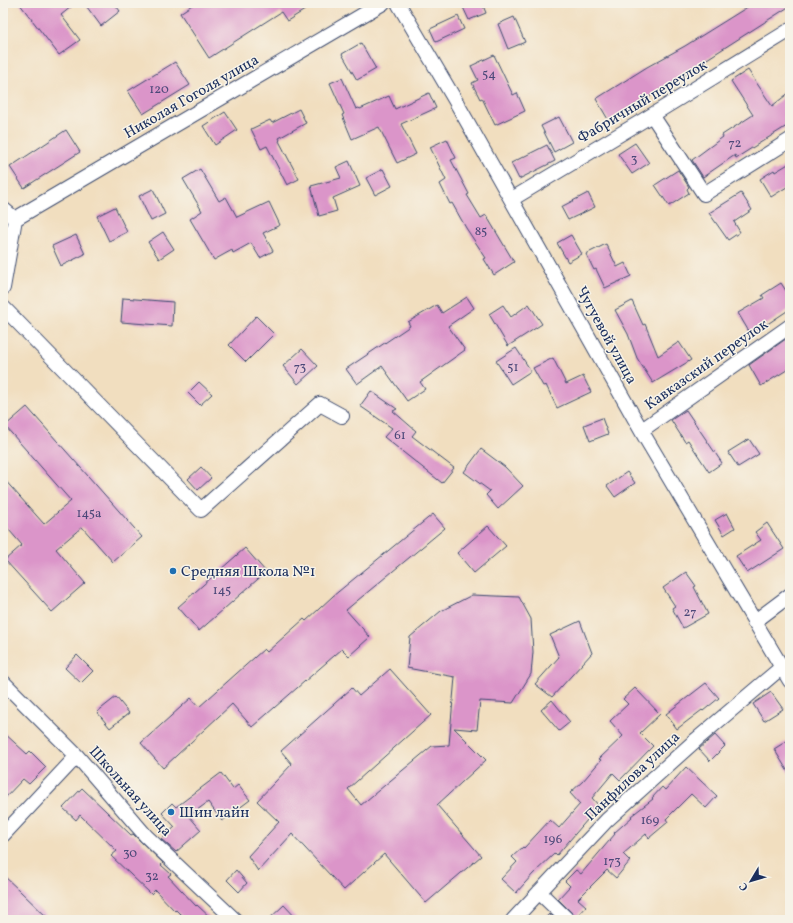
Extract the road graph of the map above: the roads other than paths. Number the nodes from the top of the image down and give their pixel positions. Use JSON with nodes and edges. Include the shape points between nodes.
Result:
{"nodes":[{"id":1,"x":383,"y":3,"type":"edge"},
{"id":2,"x":398,"y":3,"type":"edge"},
{"id":3,"x":790,"y":30,"type":"edge"},
{"id":4,"x":652,"y":115,"type":"junction"},
{"id":5,"x":790,"y":140,"type":"edge"},
{"id":6,"x":512,"y":199,"type":"junction"},
{"id":7,"x":3,"y":209,"type":"edge"},
{"id":8,"x":15,"y":219,"type":"junction"},
{"id":9,"x":5,"y":269,"type":"edge"},
{"id":10,"x":3,"y":288,"type":"edge"},
{"id":11,"x":3,"y":307,"type":"edge"},
{"id":12,"x":790,"y":326,"type":"edge"},
{"id":13,"x":342,"y":416,"type":"dead end"},
{"id":14,"x":642,"y":430,"type":"junction"},
{"id":15,"x":790,"y":595,"type":"edge"},
{"id":16,"x":754,"y":622,"type":"junction"},
{"id":17,"x":782,"y":667,"type":"junction"},
{"id":18,"x":790,"y":681,"type":"edge"},
{"id":19,"x":3,"y":682,"type":"edge"},
{"id":20,"x":78,"y":756,"type":"junction"},
{"id":21,"x":3,"y":835,"type":"edge"},
{"id":22,"x":539,"y":892,"type":"junction"},
{"id":23,"x":235,"y":920,"type":"edge"},
{"id":24,"x":513,"y":920,"type":"edge"},
{"id":25,"x":568,"y":920,"type":"edge"}],
"edges":[{"from":1,"to":8,"type":"street","name":"Николая Гоголя улица"},
{"from":2,"to":6,"type":"street","name":"Чугуевой улица"},
{"from":3,"to":4,"type":"street","name":"Фабричный переулок"},
{"from":4,"to":5,"type":"street","via":[[704,194]]},
{"from":4,"to":6,"type":"street","name":"Фабричный переулок"},
{"from":6,"to":14,"type":"street","name":"Чугуевой улица"},
{"from":7,"to":8,"type":"street"},
{"from":8,"to":9,"type":"street"},
{"from":9,"to":10,"type":"street"},
{"from":11,"to":13,"type":"street","via":[[201,510],[320,404]]},
{"from":12,"to":14,"type":"street","name":"Кавказский переулок"},
{"from":14,"to":16,"type":"street","name":"Чугуевой улица"},
{"from":15,"to":16,"type":"street"},
{"from":16,"to":17,"type":"street","name":"Чугуевой улица"},
{"from":17,"to":18,"type":"street","name":"Чугуевой улица"},
{"from":17,"to":22,"type":"street","name":"Панфилова улица","via":[[607,820]]},
{"from":19,"to":20,"type":"street","name":"Школьная улица"},
{"from":20,"to":21,"type":"street"},
{"from":20,"to":23,"type":"street","name":"Школьная улица","via":[[146,836]]},
{"from":22,"to":24,"type":"street","name":"Панфилова улица"},
{"from":22,"to":25,"type":"street"}]}
